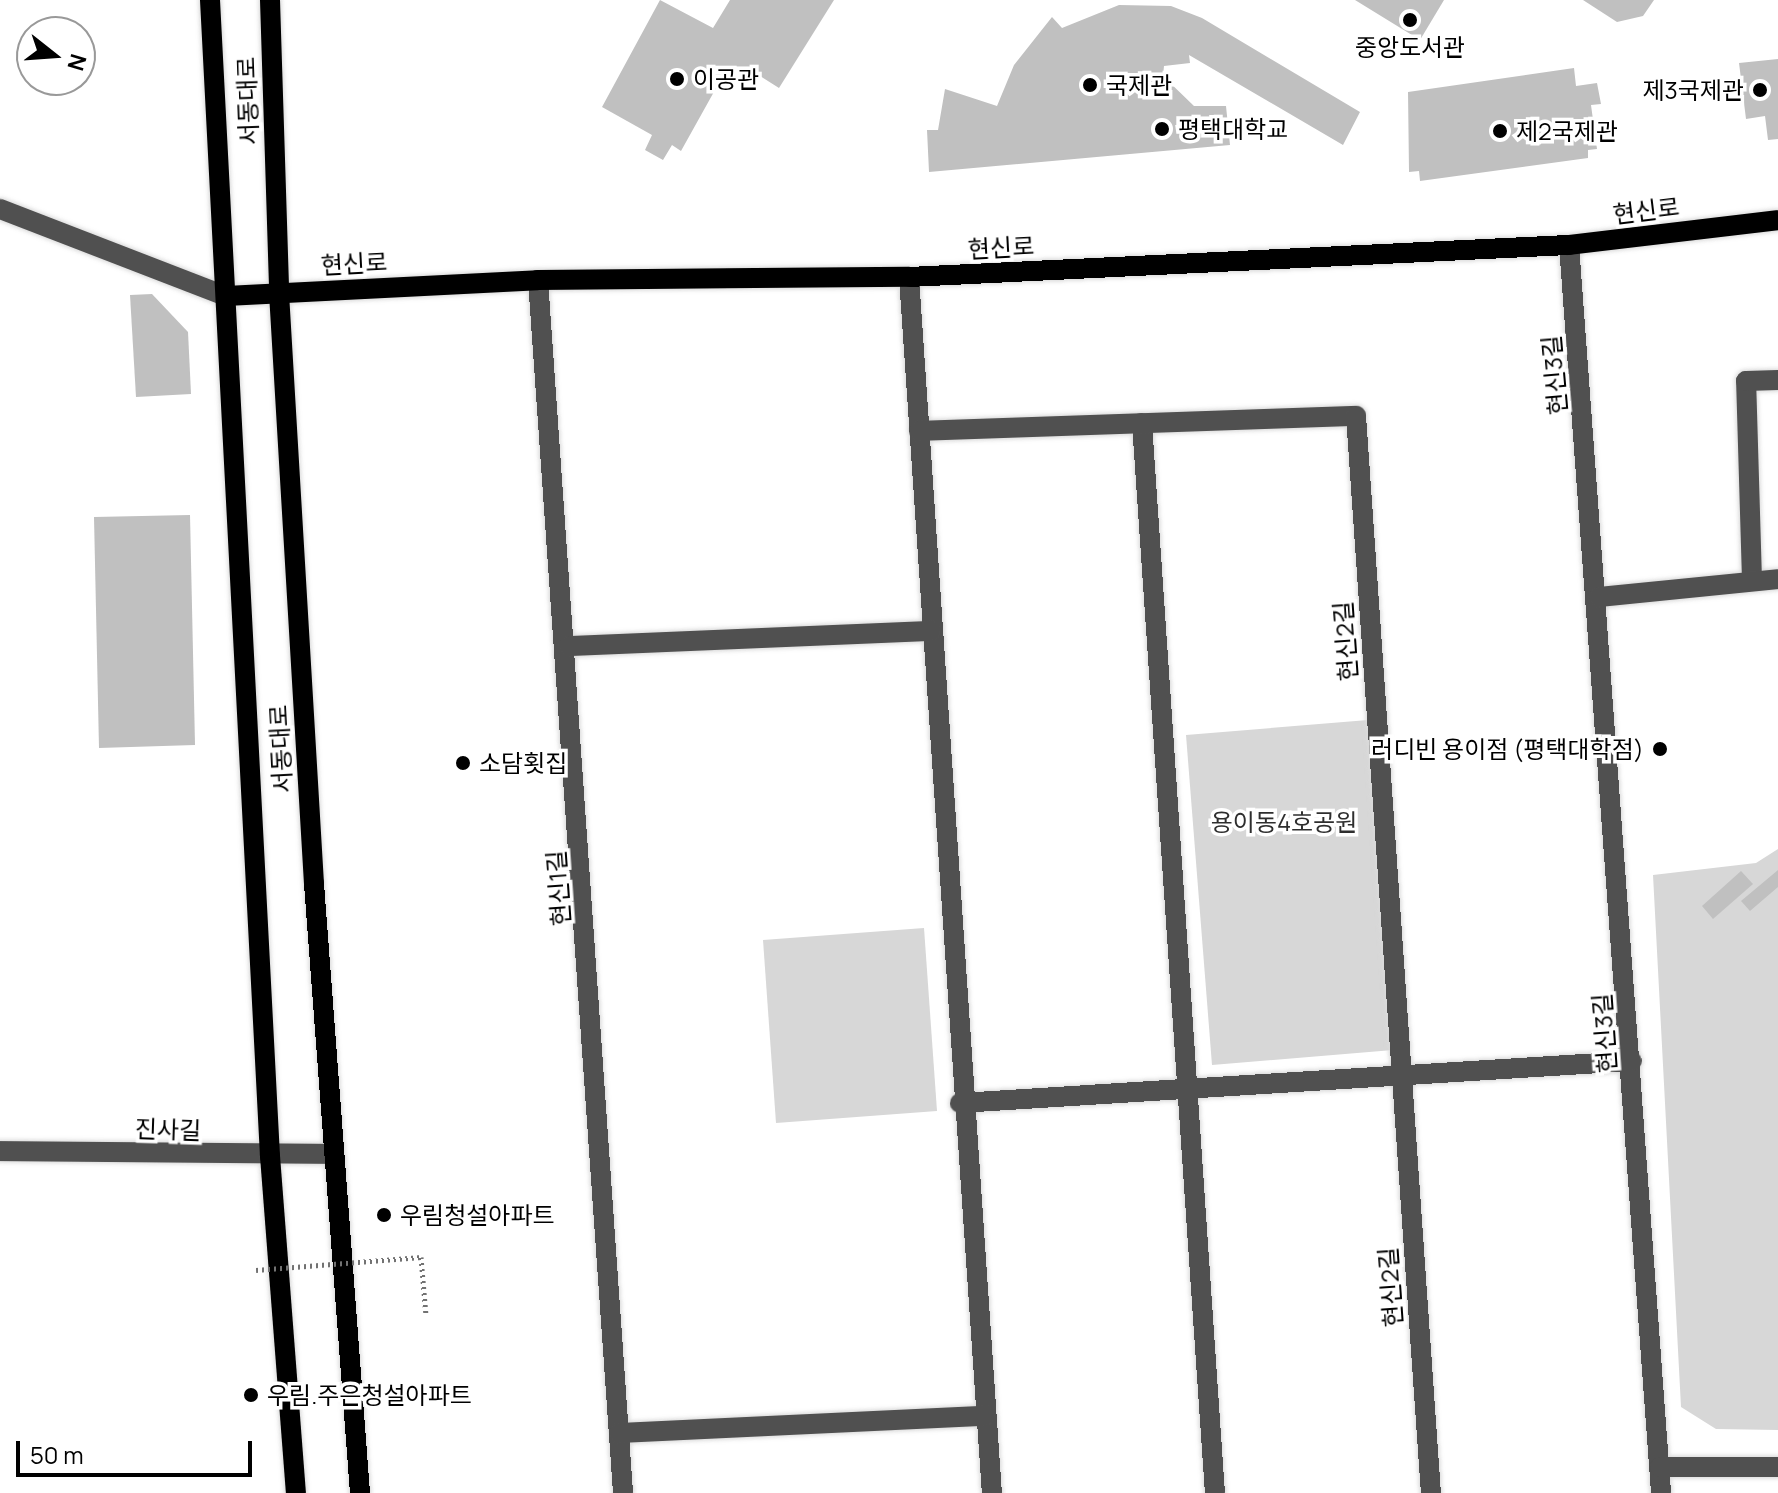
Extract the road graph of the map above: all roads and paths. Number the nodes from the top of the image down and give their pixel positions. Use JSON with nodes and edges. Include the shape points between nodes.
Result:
{"nodes":[{"id":1,"x":210,"y":0,"type":"edge"},
{"id":2,"x":270,"y":0,"type":"edge"},
{"id":3,"x":0,"y":209,"type":"edge"},
{"id":4,"x":1778,"y":220,"type":"edge"},
{"id":5,"x":1569,"y":245,"type":"junction"},
{"id":6,"x":909,"y":277,"type":"junction"},
{"id":7,"x":538,"y":280,"type":"junction"},
{"id":8,"x":279,"y":293,"type":"junction"},
{"id":9,"x":226,"y":296,"type":"junction"},
{"id":10,"x":1778,"y":380,"type":"edge"},
{"id":11,"x":1142,"y":423,"type":"junction"},
{"id":12,"x":919,"y":431,"type":"junction"},
{"id":13,"x":1778,"y":579,"type":"edge"},
{"id":14,"x":1752,"y":580,"type":"junction"},
{"id":15,"x":1599,"y":597,"type":"junction"},
{"id":16,"x":931,"y":631,"type":"junction"},
{"id":17,"x":569,"y":646,"type":"junction"},
{"id":18,"x":1632,"y":1061,"type":"junction"},
{"id":19,"x":1400,"y":1076,"type":"junction"},
{"id":20,"x":1183,"y":1087,"type":"junction"},
{"id":21,"x":960,"y":1103,"type":"junction"},
{"id":22,"x":0,"y":1151,"type":"edge"},
{"id":23,"x":333,"y":1154,"type":"junction"},
{"id":24,"x":270,"y":1156,"type":"junction"},
{"id":25,"x":256,"y":1270,"type":"dead end"},
{"id":26,"x":426,"y":1315,"type":"dead end"},
{"id":27,"x":986,"y":1416,"type":"junction"},
{"id":28,"x":619,"y":1433,"type":"junction"},
{"id":29,"x":1660,"y":1467,"type":"junction"},
{"id":30,"x":1778,"y":1467,"type":"edge"},
{"id":31,"x":296,"y":1493,"type":"edge"},
{"id":32,"x":360,"y":1493,"type":"edge"},
{"id":33,"x":623,"y":1493,"type":"edge"},
{"id":34,"x":992,"y":1493,"type":"edge"},
{"id":35,"x":1215,"y":1493,"type":"edge"},
{"id":36,"x":1431,"y":1493,"type":"edge"},
{"id":37,"x":1661,"y":1493,"type":"edge"}],
"edges":[{"from":1,"to":9,"type":"main road","name":"서동대로"},
{"from":2,"to":8,"type":"main road","name":"서동대로"},
{"from":3,"to":9,"type":"street"},
{"from":4,"to":5,"type":"main road","name":"현신로"},
{"from":5,"to":6,"type":"main road","name":"현신로"},
{"from":5,"to":15,"type":"street","name":"현신3길"},
{"from":6,"to":7,"type":"main road","name":"현신로"},
{"from":6,"to":12,"type":"street"},
{"from":7,"to":8,"type":"main road","name":"현신로"},
{"from":7,"to":17,"type":"street","name":"현신1길"},
{"from":8,"to":9,"type":"main road","name":"현신로"},
{"from":8,"to":23,"type":"main road","name":"서동대로"},
{"from":9,"to":24,"type":"main road","name":"서동대로"},
{"from":10,"to":14,"type":"street","via":[[1746,381]]},
{"from":11,"to":12,"type":"street","name":"현신2길"},
{"from":11,"to":19,"type":"street","name":"현신2길","via":[[1356,416]]},
{"from":11,"to":20,"type":"street"},
{"from":12,"to":16,"type":"street"},
{"from":13,"to":14,"type":"street"},
{"from":14,"to":15,"type":"street"},
{"from":15,"to":18,"type":"street","name":"현신3길"},
{"from":16,"to":17,"type":"street"},
{"from":16,"to":21,"type":"street"},
{"from":17,"to":28,"type":"street","name":"현신1길"},
{"from":18,"to":19,"type":"street"},
{"from":18,"to":29,"type":"street","name":"현신3길"},
{"from":19,"to":20,"type":"street"},
{"from":19,"to":36,"type":"street","name":"현신2길"},
{"from":20,"to":21,"type":"street"},
{"from":20,"to":35,"type":"street"},
{"from":21,"to":27,"type":"street"},
{"from":22,"to":24,"type":"street","name":"진사길"},
{"from":23,"to":24,"type":"street","name":"진사길"},
{"from":23,"to":32,"type":"main road","name":"서동대로"},
{"from":24,"to":31,"type":"main road","name":"서동대로"},
{"from":25,"to":26,"type":"path","bridge":true,"via":[[421,1257]]},
{"from":27,"to":28,"type":"street"},
{"from":27,"to":34,"type":"street"},
{"from":28,"to":33,"type":"street","name":"현신1길"},
{"from":29,"to":30,"type":"street"},
{"from":29,"to":37,"type":"street","name":"현신3길"}]}
